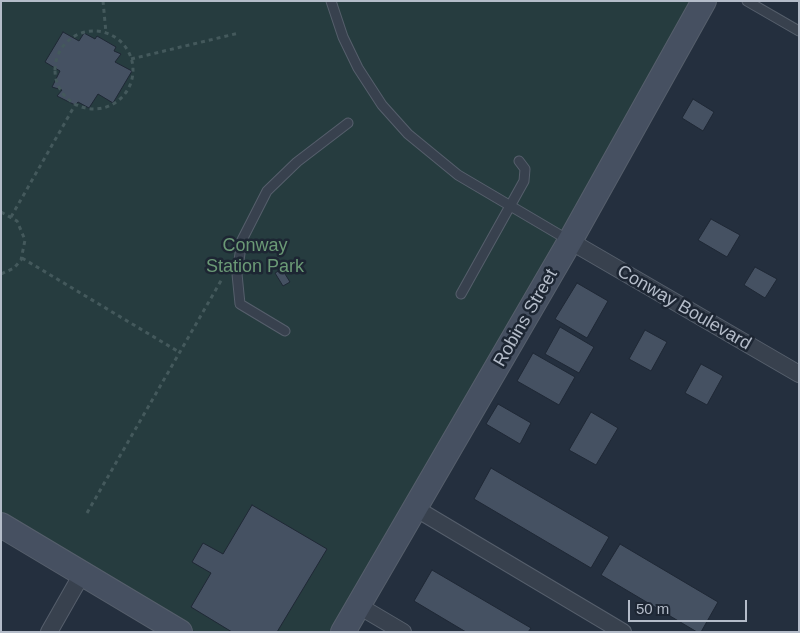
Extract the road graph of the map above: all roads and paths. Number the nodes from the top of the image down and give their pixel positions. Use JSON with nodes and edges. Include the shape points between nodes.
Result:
{"nodes":[{"id":1,"x":103,"y":1,"type":"edge"},
{"id":2,"x":331,"y":1,"type":"edge"},
{"id":3,"x":704,"y":1,"type":"edge"},
{"id":4,"x":747,"y":1,"type":"edge"},
{"id":5,"x":799,"y":31,"type":"edge"},
{"id":6,"x":106,"y":33,"type":"junction"},
{"id":7,"x":239,"y":33,"type":"dead end"},
{"id":8,"x":131,"y":59,"type":"junction"},
{"id":9,"x":75,"y":105,"type":"junction"},
{"id":10,"x":348,"y":123,"type":"dead end"},
{"id":11,"x":519,"y":161,"type":"dead end"},
{"id":12,"x":511,"y":206,"type":"junction"},
{"id":13,"x":1,"y":212,"type":"edge"},
{"id":14,"x":11,"y":217,"type":"junction"},
{"id":15,"x":570,"y":241,"type":"junction"},
{"id":16,"x":22,"y":258,"type":"junction"},
{"id":17,"x":1,"y":274,"type":"edge"},
{"id":18,"x":222,"y":278,"type":"dead end"},
{"id":19,"x":461,"y":294,"type":"dead end"},
{"id":20,"x":284,"y":331,"type":"dead end"},
{"id":21,"x":179,"y":352,"type":"junction"},
{"id":22,"x":799,"y":374,"type":"edge"},
{"id":23,"x":415,"y":508,"type":"junction"},
{"id":24,"x":86,"y":513,"type":"dead end"},
{"id":25,"x":1,"y":525,"type":"edge"},
{"id":26,"x":82,"y":574,"type":"junction"},
{"id":27,"x":359,"y":606,"type":"junction"},
{"id":28,"x":49,"y":632,"type":"edge"},
{"id":29,"x":180,"y":632,"type":"edge"},
{"id":30,"x":343,"y":632,"type":"edge"},
{"id":31,"x":403,"y":632,"type":"edge"},
{"id":32,"x":623,"y":632,"type":"edge"}],
"edges":[{"from":1,"to":6,"type":"path"},
{"from":2,"to":12,"type":"lane","via":[[358,68],[394,120],[422,148],[451,170]]},
{"from":3,"to":15,"type":"street","name":"Robins Street"},
{"from":4,"to":5,"type":"lane"},
{"from":6,"to":8,"type":"path","via":[[122,43]]},
{"from":6,"to":9,"type":"path","via":[[85,32],[73,37],[56,58],[57,84]]},
{"from":7,"to":8,"type":"path"},
{"from":8,"to":9,"type":"path","via":[[132,77],[120,99],[98,109]]},
{"from":9,"to":14,"type":"path"},
{"from":10,"to":20,"type":"lane","via":[[297,162],[267,191],[242,240],[237,274],[240,304]]},
{"from":11,"to":12,"type":"lane","via":[[525,169],[524,182]]},
{"from":12,"to":15,"type":"lane"},
{"from":12,"to":19,"type":"lane"},
{"from":13,"to":14,"type":"path"},
{"from":14,"to":16,"type":"path","via":[[23,230]]},
{"from":15,"to":22,"type":"street","name":"Conway Boulevard"},
{"from":15,"to":23,"type":"street","name":"Robins Street"},
{"from":16,"to":17,"type":"path","via":[[14,268]]},
{"from":16,"to":21,"type":"path"},
{"from":18,"to":21,"type":"path"},
{"from":21,"to":24,"type":"path"},
{"from":23,"to":27,"type":"street","name":"Robins Street"},
{"from":23,"to":32,"type":"street"},
{"from":25,"to":26,"type":"street"},
{"from":26,"to":28,"type":"street"},
{"from":26,"to":29,"type":"street"},
{"from":27,"to":30,"type":"street","name":"Robins Street"},
{"from":27,"to":31,"type":"street"}]}
